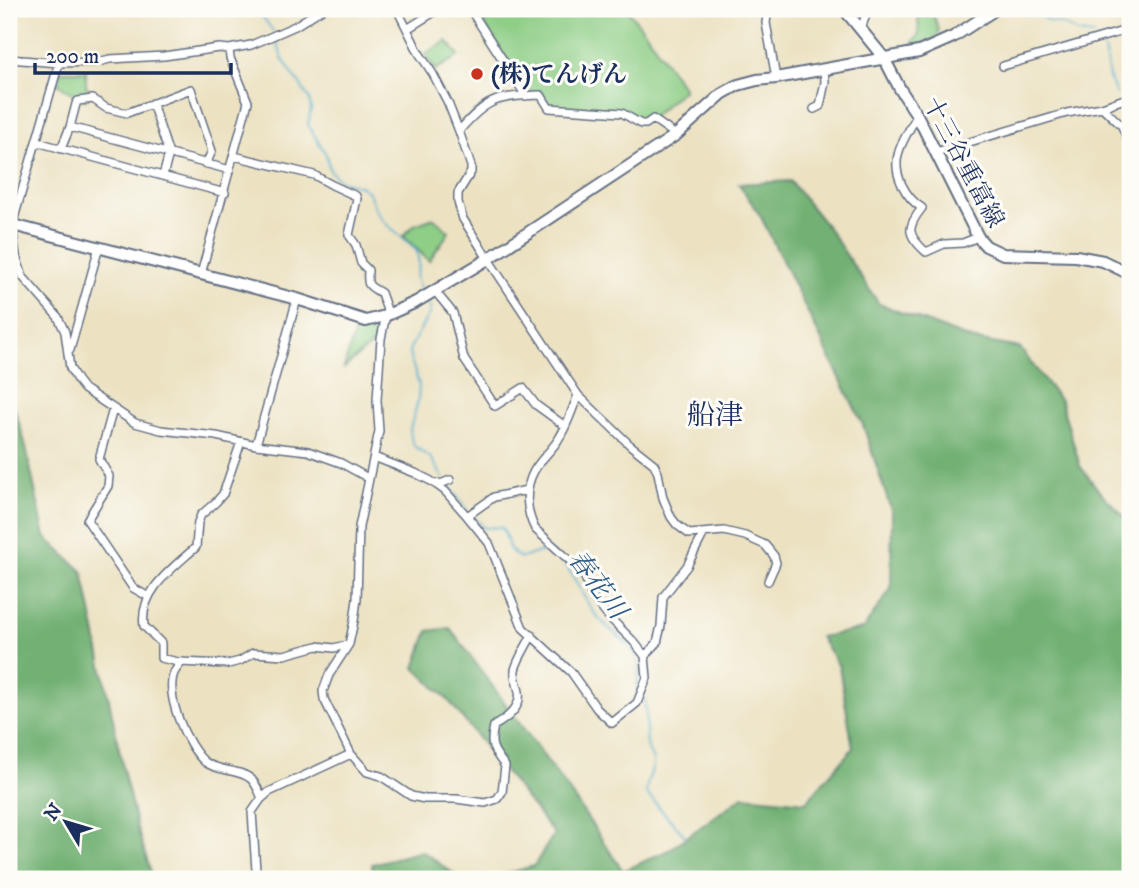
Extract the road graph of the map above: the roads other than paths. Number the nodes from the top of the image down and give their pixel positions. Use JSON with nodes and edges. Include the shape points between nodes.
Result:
{"nodes":[{"id":1,"x":322,"y":9,"type":"edge"},
{"id":2,"x":397,"y":9,"type":"edge"},
{"id":3,"x":439,"y":9,"type":"edge"},
{"id":4,"x":470,"y":9,"type":"edge"},
{"id":5,"x":772,"y":9,"type":"edge"},
{"id":6,"x":844,"y":9,"type":"edge"},
{"id":7,"x":868,"y":9,"type":"edge"},
{"id":8,"x":996,"y":9,"type":"edge"},
{"id":9,"x":407,"y":29,"type":"junction"},
{"id":10,"x":861,"y":29,"type":"junction"},
{"id":11,"x":1130,"y":29,"type":"edge"},
{"id":12,"x":229,"y":50,"type":"junction"},
{"id":13,"x":884,"y":58,"type":"junction"},
{"id":14,"x":9,"y":59,"type":"edge"},
{"id":15,"x":59,"y":63,"type":"junction"},
{"id":16,"x":1003,"y":65,"type":"dead end"},
{"id":17,"x":824,"y":69,"type":"junction"},
{"id":18,"x":776,"y":78,"type":"junction"},
{"id":19,"x":526,"y":96,"type":"junction"},
{"id":20,"x":1130,"y":97,"type":"edge"},
{"id":21,"x":152,"y":103,"type":"junction"},
{"id":22,"x":1102,"y":107,"type":"junction"},
{"id":23,"x":814,"y":109,"type":"dead end"},
{"id":24,"x":917,"y":115,"type":"junction"},
{"id":25,"x":70,"y":127,"type":"junction"},
{"id":26,"x":459,"y":131,"type":"junction"},
{"id":27,"x":676,"y":135,"type":"junction"},
{"id":28,"x":37,"y":142,"type":"junction"},
{"id":29,"x":1130,"y":146,"type":"edge"},
{"id":30,"x":61,"y":149,"type":"junction"},
{"id":31,"x":936,"y":152,"type":"junction"},
{"id":32,"x":169,"y":154,"type":"junction"},
{"id":33,"x":234,"y":156,"type":"junction"},
{"id":34,"x":205,"y":164,"type":"junction"},
{"id":35,"x":230,"y":170,"type":"junction"},
{"id":36,"x":163,"y":176,"type":"junction"},
{"id":37,"x":225,"y":193,"type":"junction"},
{"id":38,"x":10,"y":225,"type":"edge"},
{"id":39,"x":978,"y":237,"type":"junction"},
{"id":40,"x":99,"y":247,"type":"junction"},
{"id":41,"x":488,"y":259,"type":"junction"},
{"id":42,"x":201,"y":274,"type":"junction"},
{"id":43,"x":1130,"y":274,"type":"edge"},
{"id":44,"x":433,"y":291,"type":"junction"},
{"id":45,"x":296,"y":299,"type":"junction"},
{"id":46,"x":385,"y":316,"type":"junction"},
{"id":47,"x":68,"y":354,"type":"junction"},
{"id":48,"x":578,"y":395,"type":"junction"},
{"id":49,"x":113,"y":409,"type":"junction"},
{"id":50,"x":565,"y":426,"type":"junction"},
{"id":51,"x":241,"y":442,"type":"junction"},
{"id":52,"x":256,"y":445,"type":"junction"},
{"id":53,"x":374,"y":457,"type":"junction"},
{"id":54,"x":368,"y":478,"type":"junction"},
{"id":55,"x":527,"y":490,"type":"junction"},
{"id":56,"x":467,"y":516,"type":"junction"},
{"id":57,"x":704,"y":533,"type":"junction"},
{"id":58,"x":768,"y":581,"type":"dead end"},
{"id":59,"x":149,"y":597,"type":"junction"},
{"id":60,"x":532,"y":635,"type":"junction"},
{"id":61,"x":349,"y":644,"type":"junction"},
{"id":62,"x":645,"y":656,"type":"junction"},
{"id":63,"x":182,"y":662,"type":"junction"},
{"id":64,"x":351,"y":754,"type":"junction"},
{"id":65,"x":262,"y":798,"type":"junction"},
{"id":66,"x":256,"y":870,"type":"dead end"}],
"edges":[{"from":1,"to":12,"type":"street","via":[[295,26]]},
{"from":2,"to":9,"type":"street"},
{"from":3,"to":9,"type":"street"},
{"from":4,"to":19,"type":"street"},
{"from":5,"to":18,"type":"street","via":[[766,23]]},
{"from":6,"to":10,"type":"street","name":"十三谷重富線"},
{"from":7,"to":10,"type":"street"},
{"from":8,"to":13,"type":"street","via":[[919,52]]},
{"from":9,"to":26,"type":"street"},
{"from":10,"to":13,"type":"street","name":"十三谷重富線"},
{"from":11,"to":16,"type":"street"},
{"from":12,"to":15,"type":"street"},
{"from":12,"to":33,"type":"street","via":[[248,102]]},
{"from":13,"to":17,"type":"street"},
{"from":13,"to":24,"type":"street","name":"十三谷重富線"},
{"from":14,"to":15,"type":"street"},
{"from":15,"to":28,"type":"street"},
{"from":17,"to":18,"type":"street"},
{"from":17,"to":23,"type":"street","via":[[821,106]]},
{"from":18,"to":27,"type":"street","via":[[730,89]]},
{"from":19,"to":26,"type":"street","via":[[488,103]]},
{"from":19,"to":27,"type":"street","via":[[541,95],[549,108],[622,113],[641,124],[653,119]]},
{"from":20,"to":22,"type":"street"},
{"from":21,"to":25,"type":"street","via":[[127,113],[93,99],[78,101]]},
{"from":21,"to":32,"type":"street"},
{"from":21,"to":34,"type":"street","via":[[191,89],[212,151]]},
{"from":22,"to":29,"type":"street","via":[[1122,126]]},
{"from":22,"to":31,"type":"street"},
{"from":24,"to":31,"type":"street","name":"十三谷重富線"},
{"from":24,"to":39,"type":"street","via":[[897,158],[901,182],[922,208],[911,223],[915,242],[926,252]]},
{"from":25,"to":30,"type":"street"},
{"from":25,"to":32,"type":"street"},
{"from":26,"to":41,"type":"street","via":[[471,172],[458,193],[458,202]]},
{"from":27,"to":41,"type":"street"},
{"from":28,"to":30,"type":"street"},
{"from":28,"to":38,"type":"street"},
{"from":30,"to":36,"type":"street"},
{"from":31,"to":39,"type":"street","name":"十三谷重富線"},
{"from":32,"to":34,"type":"street"},
{"from":32,"to":36,"type":"street"},
{"from":33,"to":35,"type":"street"},
{"from":33,"to":46,"type":"street","via":[[314,175],[356,196],[349,235],[368,270],[369,286],[381,293]]},
{"from":34,"to":35,"type":"street"},
{"from":35,"to":37,"type":"street"},
{"from":36,"to":37,"type":"street"},
{"from":37,"to":42,"type":"street"},
{"from":38,"to":40,"type":"street"},
{"from":38,"to":47,"type":"street","via":[[23,277],[58,317]]},
{"from":39,"to":43,"type":"street","name":"十三谷重富線","via":[[1003,254],[1076,256],[1103,261]]},
{"from":40,"to":42,"type":"street"},
{"from":40,"to":47,"type":"street"},
{"from":41,"to":44,"type":"street"},
{"from":41,"to":48,"type":"street"},
{"from":42,"to":45,"type":"street"},
{"from":44,"to":46,"type":"street"},
{"from":44,"to":50,"type":"street","via":[[453,313],[464,359],[495,406],[523,388],[536,405]]},
{"from":45,"to":46,"type":"street","via":[[366,321]]},
{"from":45,"to":52,"type":"street"},
{"from":46,"to":53,"type":"street"},
{"from":47,"to":49,"type":"street","via":[[76,380]]},
{"from":48,"to":50,"type":"street"},
{"from":48,"to":57,"type":"street","via":[[654,464],[663,498],[677,525],[689,534]]},
{"from":49,"to":51,"type":"street","via":[[135,424]]},
{"from":49,"to":59,"type":"street","via":[[99,458],[109,476],[108,486],[87,520],[133,588]]},
{"from":50,"to":55,"type":"street","via":[[533,472]]},
{"from":51,"to":52,"type":"street"},
{"from":51,"to":59,"type":"street","via":[[223,494],[201,515],[196,547],[162,578]]},
{"from":52,"to":54,"type":"street","via":[[308,451]]},
{"from":53,"to":54,"type":"street"},
{"from":53,"to":56,"type":"street","via":[[443,482],[445,491]]},
{"from":54,"to":61,"type":"street"},
{"from":55,"to":56,"type":"street","via":[[494,497]]},
{"from":55,"to":62,"type":"street","via":[[535,529],[578,568],[599,605]]},
{"from":56,"to":60,"type":"street","via":[[489,543],[523,628]]},
{"from":57,"to":58,"type":"street","via":[[724,531],[765,545],[776,563]]},
{"from":57,"to":62,"type":"street","via":[[663,597],[657,643]]},
{"from":59,"to":63,"type":"street","via":[[144,626],[161,643],[161,658]]},
{"from":60,"to":62,"type":"street","via":[[571,672],[612,723],[637,703],[647,678]]},
{"from":60,"to":64,"type":"street","via":[[515,671],[520,696],[516,708],[495,726],[490,741],[505,766],[497,799],[485,803],[411,796],[367,772]]},
{"from":61,"to":63,"type":"street","via":[[284,655],[253,653],[229,664]]},
{"from":61,"to":64,"type":"street","via":[[323,691]]},
{"from":63,"to":65,"type":"street","via":[[174,672],[171,694],[191,744],[204,761],[250,777]]},
{"from":64,"to":65,"type":"street"},
{"from":65,"to":66,"type":"street","via":[[252,812]]}]}
